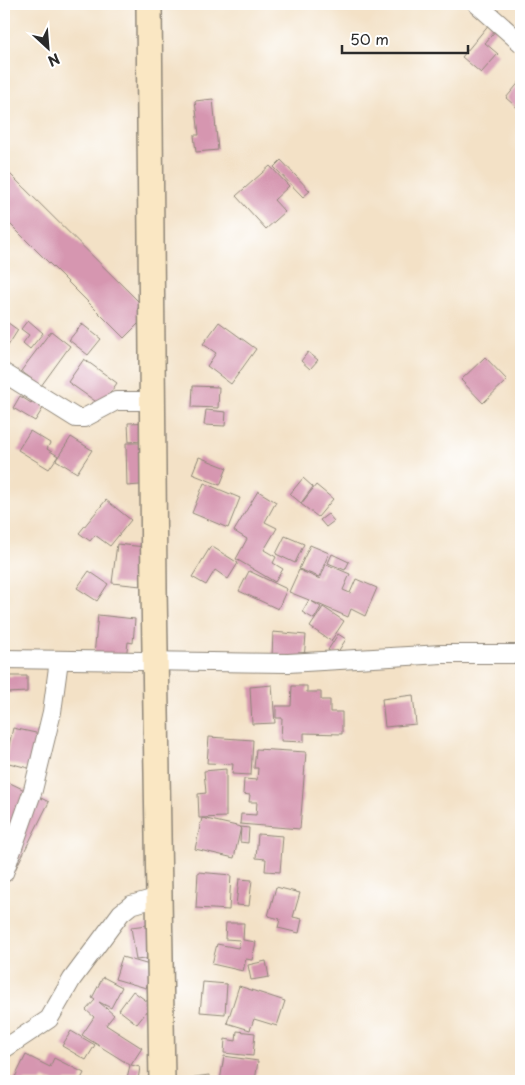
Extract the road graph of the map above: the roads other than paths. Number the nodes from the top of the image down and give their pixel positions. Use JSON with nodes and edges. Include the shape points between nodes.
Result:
{"nodes":[{"id":1,"x":149,"y":4,"type":"edge"},
{"id":2,"x":477,"y":4,"type":"edge"},
{"id":3,"x":521,"y":43,"type":"edge"},
{"id":4,"x":4,"y":373,"type":"edge"},
{"id":5,"x":154,"y":400,"type":"junction"},
{"id":6,"x":521,"y":654,"type":"edge"},
{"id":7,"x":4,"y":659,"type":"edge"},
{"id":8,"x":59,"y":660,"type":"junction"},
{"id":9,"x":156,"y":662,"type":"junction"},
{"id":10,"x":4,"y":873,"type":"edge"},
{"id":11,"x":159,"y":897,"type":"junction"},
{"id":12,"x":4,"y":1049,"type":"edge"},
{"id":13,"x":162,"y":1081,"type":"edge"}],
"edges":[{"from":1,"to":5,"type":"main road"},
{"from":2,"to":3,"type":"street"},
{"from":4,"to":5,"type":"street","via":[[76,418],[84,418],[116,401]]},
{"from":5,"to":9,"type":"main road"},
{"from":6,"to":9,"type":"street","via":[[442,654],[288,663]]},
{"from":7,"to":8,"type":"street"},
{"from":8,"to":9,"type":"street"},
{"from":8,"to":10,"type":"street","via":[[52,712],[32,790]]},
{"from":9,"to":11,"type":"main road"},
{"from":11,"to":12,"type":"street","via":[[131,905],[121,913],[72,979],[49,1019]]},
{"from":11,"to":13,"type":"main road"}]}
